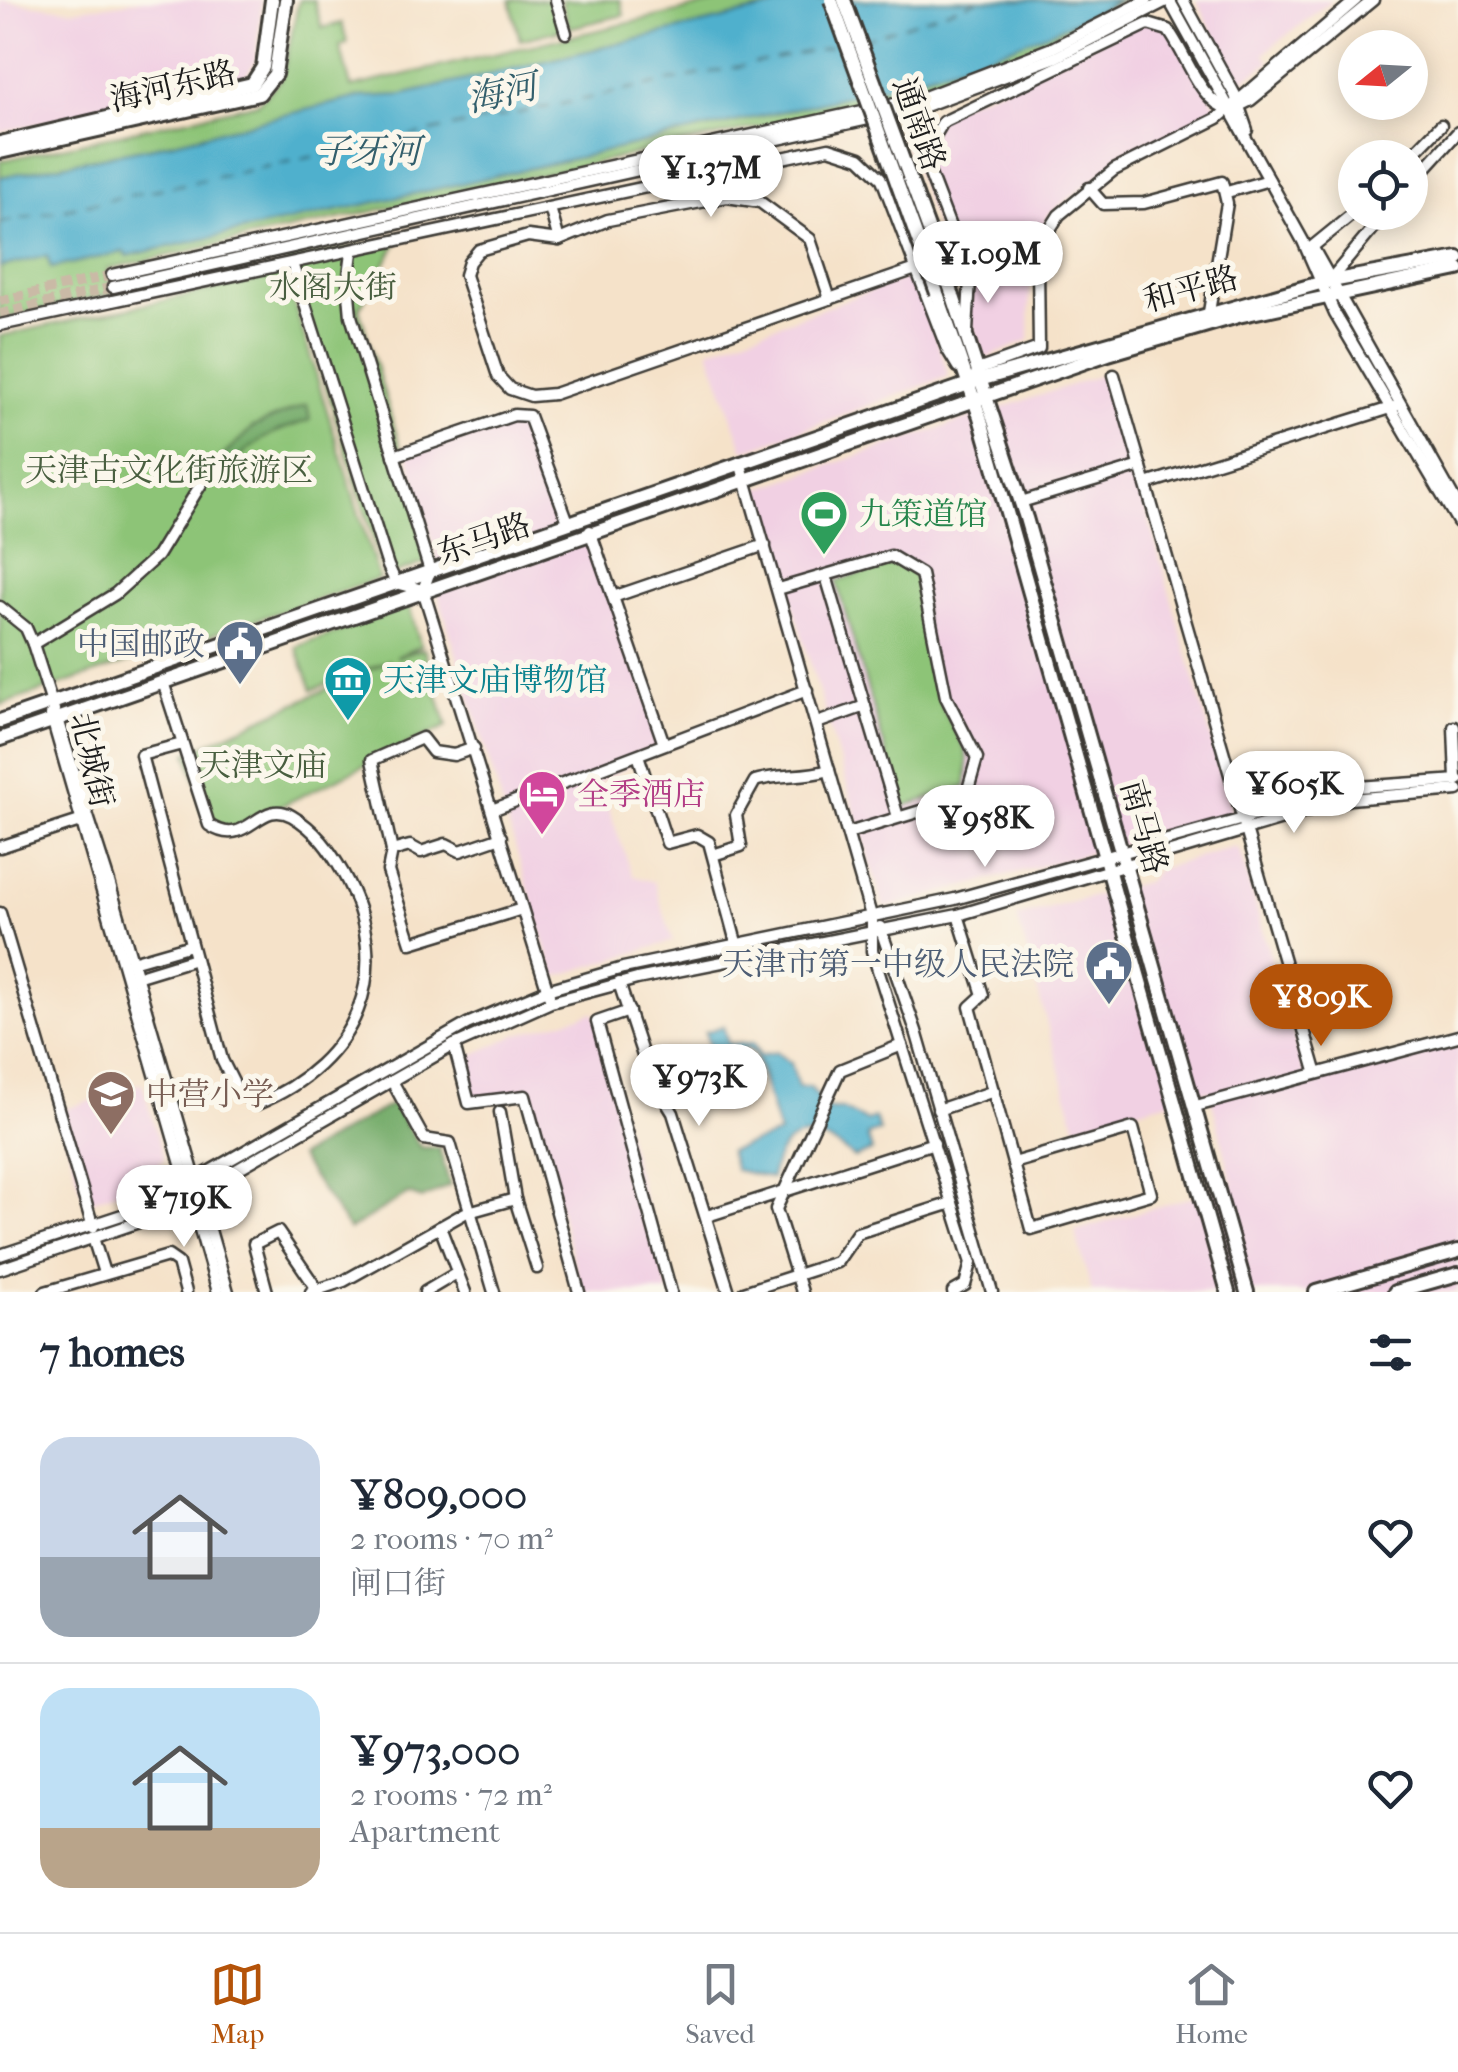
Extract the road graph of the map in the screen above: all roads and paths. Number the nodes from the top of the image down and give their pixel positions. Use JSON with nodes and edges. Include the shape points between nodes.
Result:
{"nodes":[{"id":1,"x":272,"y":0,"type":"edge"},
{"id":2,"x":286,"y":0,"type":"edge"},
{"id":3,"x":556,"y":0,"type":"edge"},
{"id":4,"x":831,"y":0,"type":"edge"},
{"id":5,"x":844,"y":0,"type":"edge"},
{"id":6,"x":1147,"y":0,"type":"edge"},
{"id":7,"x":1169,"y":0,"type":"edge"},
{"id":8,"x":1183,"y":0,"type":"edge"},
{"id":9,"x":1356,"y":0,"type":"edge"},
{"id":10,"x":1374,"y":0,"type":"edge"},
{"id":11,"x":566,"y":33,"type":"dead end"},
{"id":12,"x":1235,"y":106,"type":"junction"},
{"id":13,"x":1441,"y":125,"type":"dead end"},
{"id":14,"x":1458,"y":132,"type":"edge"},
{"id":15,"x":1426,"y":140,"type":"edge"},
{"id":16,"x":0,"y":143,"type":"edge"},
{"id":17,"x":0,"y":152,"type":"edge"},
{"id":18,"x":1428,"y":165,"type":"edge"},
{"id":19,"x":1269,"y":180,"type":"junction"},
{"id":20,"x":1089,"y":188,"type":"junction"},
{"id":21,"x":1227,"y":192,"type":"junction"},
{"id":22,"x":550,"y":208,"type":"junction"},
{"id":23,"x":1338,"y":225,"type":"edge"},
{"id":24,"x":1372,"y":230,"type":"edge"},
{"id":25,"x":559,"y":240,"type":"junction"},
{"id":26,"x":1312,"y":246,"type":"junction"},
{"id":27,"x":352,"y":252,"type":"junction"},
{"id":28,"x":1458,"y":258,"type":"edge"},
{"id":29,"x":292,"y":263,"type":"junction"},
{"id":30,"x":916,"y":269,"type":"junction"},
{"id":31,"x":1458,"y":269,"type":"edge"},
{"id":32,"x":1328,"y":288,"type":"junction"},
{"id":33,"x":944,"y":291,"type":"junction"},
{"id":34,"x":830,"y":299,"type":"junction"},
{"id":35,"x":1209,"y":312,"type":"junction"},
{"id":36,"x":0,"y":325,"type":"edge"},
{"id":37,"x":967,"y":332,"type":"junction"},
{"id":38,"x":1114,"y":374,"type":"dead end"},
{"id":39,"x":979,"y":385,"type":"junction"},
{"id":40,"x":1394,"y":407,"type":"junction"},
{"id":41,"x":394,"y":456,"type":"junction"},
{"id":42,"x":740,"y":462,"type":"junction"},
{"id":43,"x":1141,"y":466,"type":"junction"},
{"id":44,"x":206,"y":476,"type":"dead end"},
{"id":45,"x":745,"y":478,"type":"junction"},
{"id":46,"x":1146,"y":484,"type":"junction"},
{"id":47,"x":1021,"y":502,"type":"junction"},
{"id":48,"x":1458,"y":506,"type":"edge"},
{"id":49,"x":568,"y":522,"type":"junction"},
{"id":50,"x":1458,"y":522,"type":"edge"},
{"id":51,"x":590,"y":531,"type":"junction"},
{"id":52,"x":765,"y":545,"type":"junction"},
{"id":53,"x":430,"y":572,"type":"junction"},
{"id":54,"x":826,"y":576,"type":"junction"},
{"id":55,"x":396,"y":583,"type":"junction"},
{"id":56,"x":778,"y":589,"type":"junction"},
{"id":57,"x":423,"y":590,"type":"junction"},
{"id":58,"x":612,"y":596,"type":"junction"},
{"id":59,"x":0,"y":607,"type":"edge"},
{"id":60,"x":33,"y":644,"type":"junction"},
{"id":61,"x":163,"y":682,"type":"junction"},
{"id":62,"x":807,"y":690,"type":"junction"},
{"id":63,"x":53,"y":704,"type":"junction"},
{"id":64,"x":865,"y":706,"type":"junction"},
{"id":65,"x":55,"y":719,"type":"junction"},
{"id":66,"x":0,"y":722,"type":"edge"},
{"id":67,"x":817,"y":723,"type":"junction"},
{"id":68,"x":1454,"y":727,"type":"dead end"},
{"id":69,"x":0,"y":738,"type":"edge"},
{"id":70,"x":182,"y":744,"type":"junction"},
{"id":71,"x":664,"y":744,"type":"junction"},
{"id":72,"x":474,"y":748,"type":"junction"},
{"id":73,"x":638,"y":755,"type":"junction"},
{"id":74,"x":829,"y":770,"type":"junction"},
{"id":75,"x":1457,"y":783,"type":"edge"},
{"id":76,"x":492,"y":810,"type":"junction"},
{"id":77,"x":898,"y":817,"type":"junction"},
{"id":78,"x":80,"y":821,"type":"junction"},
{"id":79,"x":1243,"y":825,"type":"junction"},
{"id":80,"x":848,"y":833,"type":"junction"},
{"id":81,"x":500,"y":837,"type":"junction"},
{"id":82,"x":0,"y":848,"type":"edge"},
{"id":83,"x":392,"y":851,"type":"junction"},
{"id":84,"x":713,"y":856,"type":"junction"},
{"id":85,"x":1125,"y":859,"type":"junction"},
{"id":86,"x":1109,"y":864,"type":"junction"},
{"id":87,"x":522,"y":909,"type":"junction"},
{"id":88,"x":0,"y":913,"type":"edge"},
{"id":89,"x":958,"y":914,"type":"junction"},
{"id":90,"x":872,"y":919,"type":"junction"},
{"id":91,"x":884,"y":931,"type":"junction"},
{"id":92,"x":871,"y":934,"type":"junction"},
{"id":93,"x":191,"y":944,"type":"junction"},
{"id":94,"x":737,"y":946,"type":"junction"},
{"id":95,"x":195,"y":959,"type":"junction"},
{"id":96,"x":132,"y":962,"type":"junction"},
{"id":97,"x":136,"y":977,"type":"junction"},
{"id":98,"x":619,"y":984,"type":"junction"},
{"id":99,"x":549,"y":996,"type":"junction"},
{"id":100,"x":628,"y":1011,"type":"junction"},
{"id":101,"x":1458,"y":1036,"type":"edge"},
{"id":102,"x":902,"y":1044,"type":"junction"},
{"id":103,"x":454,"y":1045,"type":"junction"},
{"id":104,"x":1316,"y":1071,"type":"junction"},
{"id":105,"x":392,"y":1082,"type":"junction"},
{"id":106,"x":994,"y":1091,"type":"junction"},
{"id":107,"x":1196,"y":1106,"type":"junction"},
{"id":108,"x":938,"y":1110,"type":"junction"},
{"id":109,"x":500,"y":1112,"type":"dead end"},
{"id":110,"x":934,"y":1143,"type":"junction"},
{"id":111,"x":1013,"y":1162,"type":"junction"},
{"id":112,"x":192,"y":1188,"type":"junction"},
{"id":113,"x":784,"y":1192,"type":"junction"},
{"id":114,"x":515,"y":1198,"type":"junction"},
{"id":115,"x":952,"y":1203,"type":"junction"},
{"id":116,"x":468,"y":1212,"type":"junction"},
{"id":117,"x":707,"y":1216,"type":"junction"},
{"id":118,"x":440,"y":1227,"type":"junction"},
{"id":119,"x":93,"y":1228,"type":"junction"},
{"id":120,"x":94,"y":1241,"type":"junction"},
{"id":121,"x":1458,"y":1251,"type":"edge"},
{"id":122,"x":0,"y":1255,"type":"edge"},
{"id":123,"x":537,"y":1268,"type":"dead end"},
{"id":124,"x":0,"y":1269,"type":"edge"},
{"id":125,"x":457,"y":1272,"type":"junction"},
{"id":126,"x":104,"y":1273,"type":"junction"},
{"id":127,"x":1458,"y":1274,"type":"edge"},
{"id":128,"x":797,"y":1276,"type":"junction"},
{"id":129,"x":348,"y":1287,"type":"edge"},
{"id":130,"x":314,"y":1291,"type":"edge"},
{"id":131,"x":45,"y":1292,"type":"edge"},
{"id":132,"x":186,"y":1292,"type":"edge"},
{"id":133,"x":218,"y":1292,"type":"edge"},
{"id":134,"x":228,"y":1292,"type":"edge"},
{"id":135,"x":267,"y":1292,"type":"edge"},
{"id":136,"x":424,"y":1292,"type":"edge"},
{"id":137,"x":465,"y":1292,"type":"edge"},
{"id":138,"x":494,"y":1292,"type":"edge"},
{"id":139,"x":579,"y":1292,"type":"edge"},
{"id":140,"x":670,"y":1292,"type":"edge"},
{"id":141,"x":728,"y":1292,"type":"edge"},
{"id":142,"x":744,"y":1292,"type":"edge"},
{"id":143,"x":802,"y":1292,"type":"edge"},
{"id":144,"x":954,"y":1292,"type":"edge"},
{"id":145,"x":992,"y":1292,"type":"edge"},
{"id":146,"x":1228,"y":1292,"type":"edge"},
{"id":147,"x":1247,"y":1292,"type":"edge"},
{"id":148,"x":1316,"y":1292,"type":"edge"},
{"id":149,"x":1396,"y":1292,"type":"edge"}],
"edges":[{"from":1,"to":16,"type":"main road","name":"海河东路","via":[[263,67],[252,84]]},
{"from":2,"to":17,"type":"main road","name":"海河东路","via":[[275,74],[258,94]]},
{"from":3,"to":11,"type":"street"},
{"from":4,"to":33,"type":"main road","bridge":true},
{"from":5,"to":33,"type":"main road","name":"通南路","bridge":true},
{"from":6,"to":7,"type":"street","via":[[1052,48],[922,98],[112,281],[922,107],[1056,57]]},
{"from":7,"to":12,"type":"street"},
{"from":8,"to":12,"type":"street"},
{"from":9,"to":12,"type":"street"},
{"from":10,"to":12,"type":"street"},
{"from":12,"to":19,"type":"street"},
{"from":12,"to":20,"type":"street"},
{"from":12,"to":26,"type":"street"},
{"from":12,"to":37,"type":"street","via":[[1217,106],[1168,30],[1148,24],[943,122],[922,156],[970,279]]},
{"from":13,"to":15,"type":"street"},
{"from":14,"to":18,"type":"street"},
{"from":19,"to":21,"type":"street"},
{"from":19,"to":32,"type":"street"},
{"from":20,"to":21,"type":"street","via":[[1102,204],[1144,203],[1222,182]]},
{"from":20,"to":39,"type":"street","via":[[1056,220],[1042,247],[1038,348]]},
{"from":21,"to":35,"type":"street"},
{"from":22,"to":25,"type":"street"},
{"from":22,"to":27,"type":"street"},
{"from":22,"to":30,"type":"street","via":[[829,148],[860,158],[882,179]]},
{"from":23,"to":26,"type":"street"},
{"from":24,"to":32,"type":"street"},
{"from":25,"to":34,"type":"street","via":[[608,220],[727,196],[760,202],[810,239]]},
{"from":25,"to":34,"type":"street","via":[[528,236],[479,250],[465,275],[492,364],[510,389],[531,396],[554,394]]},
{"from":26,"to":32,"type":"street"},
{"from":27,"to":29,"type":"street"},
{"from":27,"to":41,"type":"street","via":[[351,316]]},
{"from":28,"to":32,"type":"main road"},
{"from":29,"to":36,"type":"street"},
{"from":29,"to":55,"type":"street"},
{"from":30,"to":34,"type":"street"},
{"from":30,"to":39,"type":"street","via":[[946,349]]},
{"from":31,"to":32,"type":"main road"},
{"from":32,"to":35,"type":"main road","name":"和平路"},
{"from":32,"to":39,"type":"main road","name":"和平路"},
{"from":32,"to":40,"type":"street"},
{"from":33,"to":37,"type":"main road","name":"通南路"},
{"from":33,"to":39,"type":"main road","name":"通南路"},
{"from":35,"to":39,"type":"main road","name":"和平路"},
{"from":37,"to":39,"type":"main road","name":"通南路"},
{"from":38,"to":43,"type":"street"},
{"from":39,"to":42,"type":"main road","name":"东马路"},
{"from":39,"to":45,"type":"main road","name":"东马路"},
{"from":39,"to":47,"type":"main road","name":"南马路"},
{"from":39,"to":86,"type":"main road","name":"南马路"},
{"from":40,"to":46,"type":"street"},
{"from":40,"to":48,"type":"street"},
{"from":40,"to":50,"type":"street"},
{"from":41,"to":49,"type":"street","via":[[514,415],[529,416]]},
{"from":41,"to":53,"type":"street"},
{"from":42,"to":45,"type":"street"},
{"from":42,"to":49,"type":"main road","name":"东马路"},
{"from":43,"to":46,"type":"street"},
{"from":43,"to":47,"type":"street"},
{"from":44,"to":60,"type":"street","via":[[157,556],[115,594]]},
{"from":45,"to":51,"type":"main road","name":"东马路"},
{"from":45,"to":52,"type":"street"},
{"from":46,"to":79,"type":"street"},
{"from":47,"to":85,"type":"main road","name":"南马路"},
{"from":49,"to":53,"type":"main road","name":"东马路"},
{"from":51,"to":57,"type":"main road","name":"东马路"},
{"from":51,"to":58,"type":"street"},
{"from":52,"to":56,"type":"street"},
{"from":52,"to":58,"type":"street"},
{"from":53,"to":55,"type":"main road","name":"东马路"},
{"from":53,"to":57,"type":"street"},
{"from":54,"to":56,"type":"street"},
{"from":54,"to":64,"type":"street"},
{"from":54,"to":77,"type":"street","via":[[891,556],[921,574],[946,698],[976,758],[967,793]]},
{"from":55,"to":57,"type":"street"},
{"from":55,"to":63,"type":"main road","name":"东马路"},
{"from":56,"to":62,"type":"street"},
{"from":57,"to":61,"type":"main road","name":"东马路"},
{"from":57,"to":72,"type":"street"},
{"from":58,"to":71,"type":"street"},
{"from":59,"to":60,"type":"street","via":[[26,628]]},
{"from":60,"to":63,"type":"street"},
{"from":61,"to":65,"type":"main road","name":"东马路"},
{"from":61,"to":70,"type":"street"},
{"from":62,"to":67,"type":"street"},
{"from":62,"to":71,"type":"street"},
{"from":63,"to":65,"type":"street","name":"北城街"},
{"from":63,"to":66,"type":"main road","name":"东马路"},
{"from":64,"to":67,"type":"street"},
{"from":64,"to":77,"type":"street"},
{"from":65,"to":69,"type":"main road","name":"东马路"},
{"from":65,"to":78,"type":"street","name":"北城街"},
{"from":65,"to":96,"type":"street","name":"北城街"},
{"from":67,"to":74,"type":"street"},
{"from":68,"to":75,"type":"street"},
{"from":70,"to":93,"type":"street","via":[[141,755]]},
{"from":70,"to":95,"type":"street","via":[[214,829],[243,832],[278,811],[316,834],[358,902],[367,959],[356,1018],[330,1057],[294,1089],[256,1104],[237,1090],[222,1060]]},
{"from":71,"to":73,"type":"street"},
{"from":72,"to":76,"type":"street"},
{"from":72,"to":83,"type":"street","via":[[454,755],[433,752],[422,738],[372,760]]},
{"from":73,"to":76,"type":"street"},
{"from":73,"to":84,"type":"street","via":[[667,843],[697,835]]},
{"from":74,"to":80,"type":"street"},
{"from":74,"to":84,"type":"street","via":[[804,778],[782,772],[755,782],[736,815],[741,846]]},
{"from":75,"to":79,"type":"street","via":[[1350,798]]},
{"from":76,"to":81,"type":"street"},
{"from":77,"to":80,"type":"street"},
{"from":78,"to":82,"type":"street"},
{"from":78,"to":112,"type":"street","name":"北城街"},
{"from":79,"to":85,"type":"street"},
{"from":79,"to":104,"type":"street"},
{"from":80,"to":90,"type":"street"},
{"from":81,"to":83,"type":"street","via":[[460,851],[446,844]]},
{"from":81,"to":87,"type":"street"},
{"from":83,"to":87,"type":"street","via":[[388,870],[411,944]]},
{"from":84,"to":94,"type":"street"},
{"from":85,"to":86,"type":"street"},
{"from":85,"to":107,"type":"main road","name":"南马路"},
{"from":86,"to":89,"type":"street"},
{"from":86,"to":90,"type":"street"},
{"from":86,"to":146,"type":"main road","name":"南马路"},
{"from":87,"to":99,"type":"street"},
{"from":88,"to":119,"type":"street"},
{"from":89,"to":91,"type":"street"},
{"from":89,"to":106,"type":"street","via":[[983,994],[970,1007]]},
{"from":90,"to":91,"type":"street"},
{"from":90,"to":92,"type":"street"},
{"from":90,"to":94,"type":"street"},
{"from":91,"to":92,"type":"street"},
{"from":91,"to":108,"type":"street"},
{"from":92,"to":98,"type":"street"},
{"from":92,"to":102,"type":"street"},
{"from":93,"to":95,"type":"street"},
{"from":93,"to":96,"type":"street"},
{"from":94,"to":99,"type":"street","via":[[623,968]]},
{"from":95,"to":97,"type":"street"},
{"from":96,"to":97,"type":"street","name":"北城街"},
{"from":97,"to":112,"type":"street","name":"北城街"},
{"from":98,"to":99,"type":"street"},
{"from":98,"to":100,"type":"street"},
{"from":99,"to":103,"type":"street"},
{"from":99,"to":112,"type":"street","via":[[467,1024]]},
{"from":100,"to":117,"type":"street","via":[[649,1074],[673,1113]]},
{"from":100,"to":140,"type":"street","via":[[598,1022]]},
{"from":101,"to":104,"type":"street"},
{"from":102,"to":110,"type":"street"},
{"from":102,"to":113,"type":"street","via":[[840,1070]]},
{"from":103,"to":105,"type":"street"},
{"from":103,"to":139,"type":"street","via":[[469,1102],[525,1096]]},
{"from":104,"to":107,"type":"street"},
{"from":105,"to":112,"type":"street"},
{"from":105,"to":116,"type":"street","via":[[424,1139],[450,1143]]},
{"from":106,"to":108,"type":"street"},
{"from":106,"to":111,"type":"street"},
{"from":107,"to":147,"type":"main road","name":"南马路"},
{"from":108,"to":145,"type":"street"},
{"from":109,"to":114,"type":"street"},
{"from":110,"to":113,"type":"street"},
{"from":110,"to":115,"type":"street"},
{"from":111,"to":111,"type":"street","via":[[1132,1128],[1151,1194],[1031,1229]]},
{"from":112,"to":119,"type":"street"},
{"from":112,"to":120,"type":"street","via":[[154,1218]]},
{"from":112,"to":133,"type":"street","name":"北城街"},
{"from":112,"to":134,"type":"street","name":"北城街"},
{"from":113,"to":117,"type":"street"},
{"from":113,"to":128,"type":"street","via":[[776,1209]]},
{"from":114,"to":116,"type":"street"},
{"from":114,"to":123,"type":"street"},
{"from":115,"to":128,"type":"street","via":[[857,1233],[837,1262]]},
{"from":115,"to":144,"type":"street","via":[[971,1263],[965,1285]]},
{"from":116,"to":118,"type":"street"},
{"from":116,"to":138,"type":"street"},
{"from":117,"to":141,"type":"street"},
{"from":118,"to":125,"type":"street"},
{"from":118,"to":129,"type":"street"},
{"from":119,"to":122,"type":"street"},
{"from":120,"to":124,"type":"street"},
{"from":120,"to":126,"type":"street"},
{"from":121,"to":148,"type":"main road"},
{"from":125,"to":136,"type":"street"},
{"from":125,"to":137,"type":"street"},
{"from":126,"to":131,"type":"street"},
{"from":126,"to":132,"type":"street","via":[[168,1256],[178,1263]]},
{"from":127,"to":149,"type":"main road"},
{"from":128,"to":142,"type":"street"},
{"from":128,"to":143,"type":"street"},
{"from":129,"to":130,"type":"street"},
{"from":130,"to":135,"type":"street","via":[[278,1232],[254,1244]]}]}
